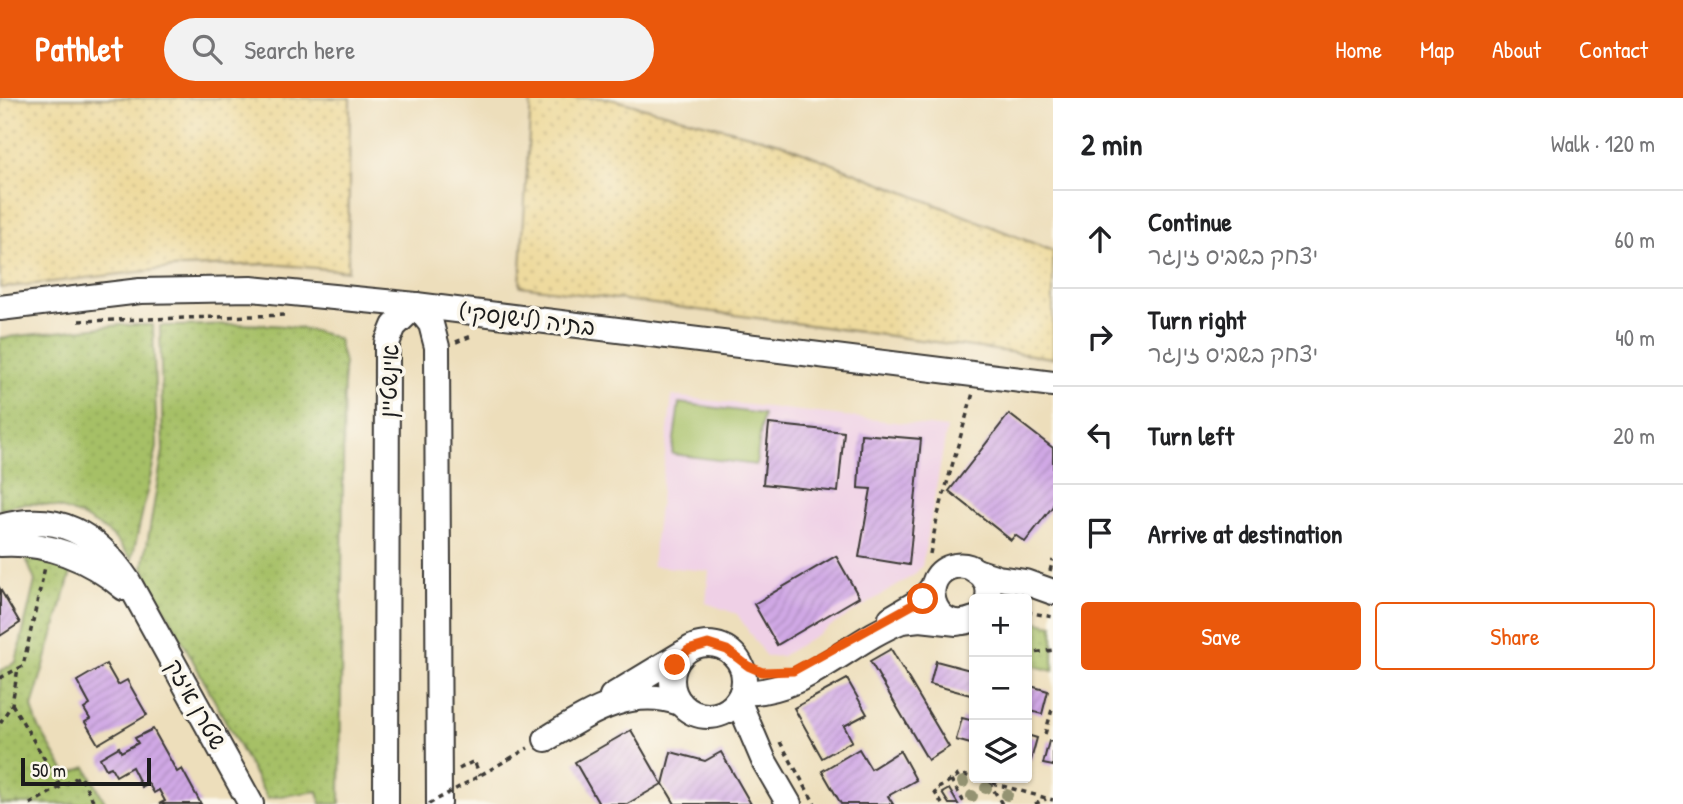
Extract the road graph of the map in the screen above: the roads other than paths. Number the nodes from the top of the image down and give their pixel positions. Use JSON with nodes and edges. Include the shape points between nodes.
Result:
{"nodes":[{"id":1,"x":416,"y":305,"type":"junction"},
{"id":2,"x":0,"y":308,"type":"edge"},
{"id":3,"x":1053,"y":384,"type":"edge"},
{"id":4,"x":0,"y":527,"type":"edge"},
{"id":5,"x":0,"y":544,"type":"edge"},
{"id":6,"x":976,"y":571,"type":"junction"},
{"id":7,"x":932,"y":588,"type":"junction"},
{"id":8,"x":1049,"y":591,"type":"edge"},
{"id":9,"x":988,"y":594,"type":"edge"},
{"id":10,"x":1012,"y":594,"type":"edge"},
{"id":11,"x":140,"y":603,"type":"junction"},
{"id":12,"x":966,"y":621,"type":"edge"},
{"id":13,"x":688,"y":650,"type":"junction"},
{"id":14,"x":735,"y":657,"type":"junction"},
{"id":15,"x":733,"y":702,"type":"junction"},
{"id":16,"x":680,"y":703,"type":"junction"},
{"id":17,"x":587,"y":715,"type":"junction"},
{"id":18,"x":546,"y":738,"type":"dead end"},
{"id":19,"x":439,"y":792,"type":"edge"},
{"id":20,"x":251,"y":804,"type":"edge"},
{"id":21,"x":386,"y":804,"type":"edge"},
{"id":22,"x":789,"y":804,"type":"edge"}],
"edges":[{"from":1,"to":2,"type":"street","name":"בתיה (לישנסקי)","via":[[258,290],[194,289]]},
{"from":1,"to":3,"type":"street","name":"בתיה (לישנסקי)"},
{"from":1,"to":19,"type":"street","name":"אינשטיין","via":[[432,324],[437,347]]},
{"from":1,"to":21,"type":"street","name":"אינשטיין","via":[[394,326],[387,342]]},
{"from":4,"to":11,"type":"street","name":"שטרן איזק","via":[[34,521],[74,529],[113,559]]},
{"from":5,"to":11,"type":"street","name":"שטרן איזק","via":[[50,548],[95,567]]},
{"from":6,"to":7,"type":"street","via":[[950,568]]},
{"from":6,"to":8,"type":"street"},
{"from":6,"to":9,"type":"street","via":[[988,586]]},
{"from":7,"to":12,"type":"street","via":[[935,607],[948,620]]},
{"from":7,"to":14,"type":"street","via":[[907,609],[793,671],[762,672]]},
{"from":8,"to":10,"type":"street"},
{"from":11,"to":20,"type":"street","name":"שטרן איזק"},
{"from":12,"to":15,"type":"street","via":[[902,621],[789,682]]},
{"from":13,"to":14,"type":"street","via":[[718,645]]},
{"from":13,"to":16,"type":"street","via":[[672,675]]},
{"from":13,"to":17,"type":"street"},
{"from":14,"to":15,"type":"street","via":[[742,670]]},
{"from":15,"to":16,"type":"street","via":[[702,716]]},
{"from":15,"to":22,"type":"street"},
{"from":16,"to":17,"type":"street","via":[[637,696]]},
{"from":17,"to":18,"type":"street"}]}
